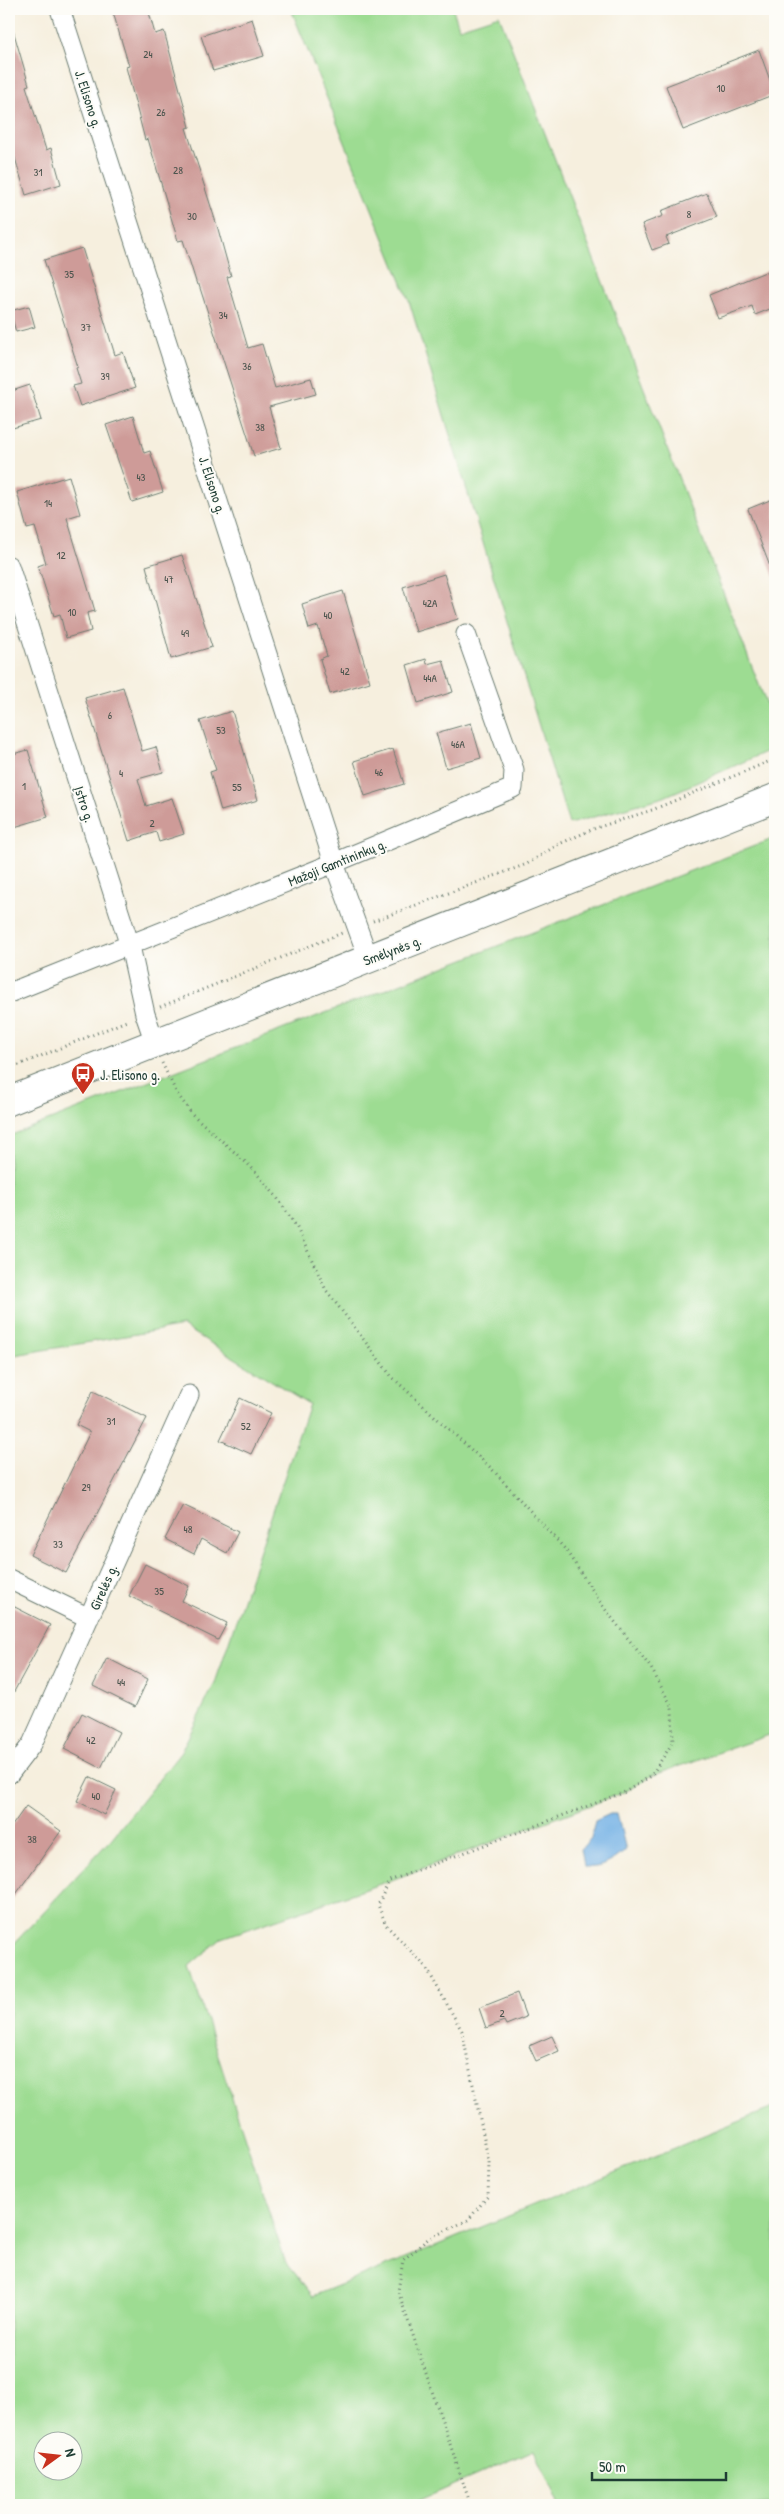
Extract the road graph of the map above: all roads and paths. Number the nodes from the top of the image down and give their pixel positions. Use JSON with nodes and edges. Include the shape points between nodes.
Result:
{"nodes":[{"id":1,"x":60,"y":9,"type":"edge"},
{"id":2,"x":9,"y":566,"type":"edge"},
{"id":3,"x":466,"y":634,"type":"dead end"},
{"id":4,"x":775,"y":759,"type":"edge"},
{"id":5,"x":775,"y":798,"type":"edge"},
{"id":6,"x":334,"y":863,"type":"junction"},
{"id":7,"x":356,"y":927,"type":"junction"},
{"id":8,"x":130,"y":946,"type":"junction"},
{"id":9,"x":369,"y":960,"type":"junction"},
{"id":10,"x":9,"y":994,"type":"edge"},
{"id":11,"x":145,"y":1014,"type":"junction"},
{"id":12,"x":155,"y":1043,"type":"junction"},
{"id":13,"x":9,"y":1069,"type":"edge"},
{"id":14,"x":9,"y":1101,"type":"edge"},
{"id":15,"x":189,"y":1395,"type":"dead end"},
{"id":16,"x":9,"y":1579,"type":"edge"},
{"id":17,"x":89,"y":1618,"type":"junction"},
{"id":18,"x":9,"y":1774,"type":"edge"},
{"id":19,"x":469,"y":2500,"type":"dead end"}],
"edges":[{"from":1,"to":6,"type":"street","name":"J. Elisono g."},
{"from":2,"to":8,"type":"street","name":"Įstro g."},
{"from":3,"to":6,"type":"street","name":"Mažoji Gamtininkų g.","via":[[514,770],[513,788]]},
{"from":4,"to":7,"type":"path","via":[[652,810],[596,828],[559,844],[527,864]]},
{"from":5,"to":9,"type":"highway","name":"Smėlynės g."},
{"from":6,"to":7,"type":"street","name":"J. Elisono g."},
{"from":6,"to":8,"type":"street","name":"Mažoji Gamtininkų g."},
{"from":7,"to":9,"type":"street","name":"J. Elisono g."},
{"from":7,"to":11,"type":"path"},
{"from":8,"to":10,"type":"street","name":"Mažoji Gamtininkų g."},
{"from":8,"to":11,"type":"street","name":"Įstro g."},
{"from":9,"to":12,"type":"highway","name":"Smėlynės g."},
{"from":11,"to":12,"type":"street","name":"Įstro g."},
{"from":11,"to":13,"type":"path"},
{"from":12,"to":14,"type":"highway","name":"Smėlynės g."},
{"from":12,"to":19,"type":"path","via":[[164,1068],[187,1107],[276,1196],[296,1226],[326,1290],[392,1377],[491,1468],[565,1549],[605,1609],[651,1668],[672,1707],[674,1742],[651,1776],[625,1792],[388,1881],[378,1905],[386,1925],[426,1967],[462,2031],[489,2163],[488,2196],[468,2220],[428,2239],[403,2260],[398,2291]]},
{"from":15,"to":17,"type":"street","name":"Girelės g."},
{"from":16,"to":17,"type":"street"},
{"from":17,"to":18,"type":"street","name":"Girelės g.","via":[[32,1744]]}]}
